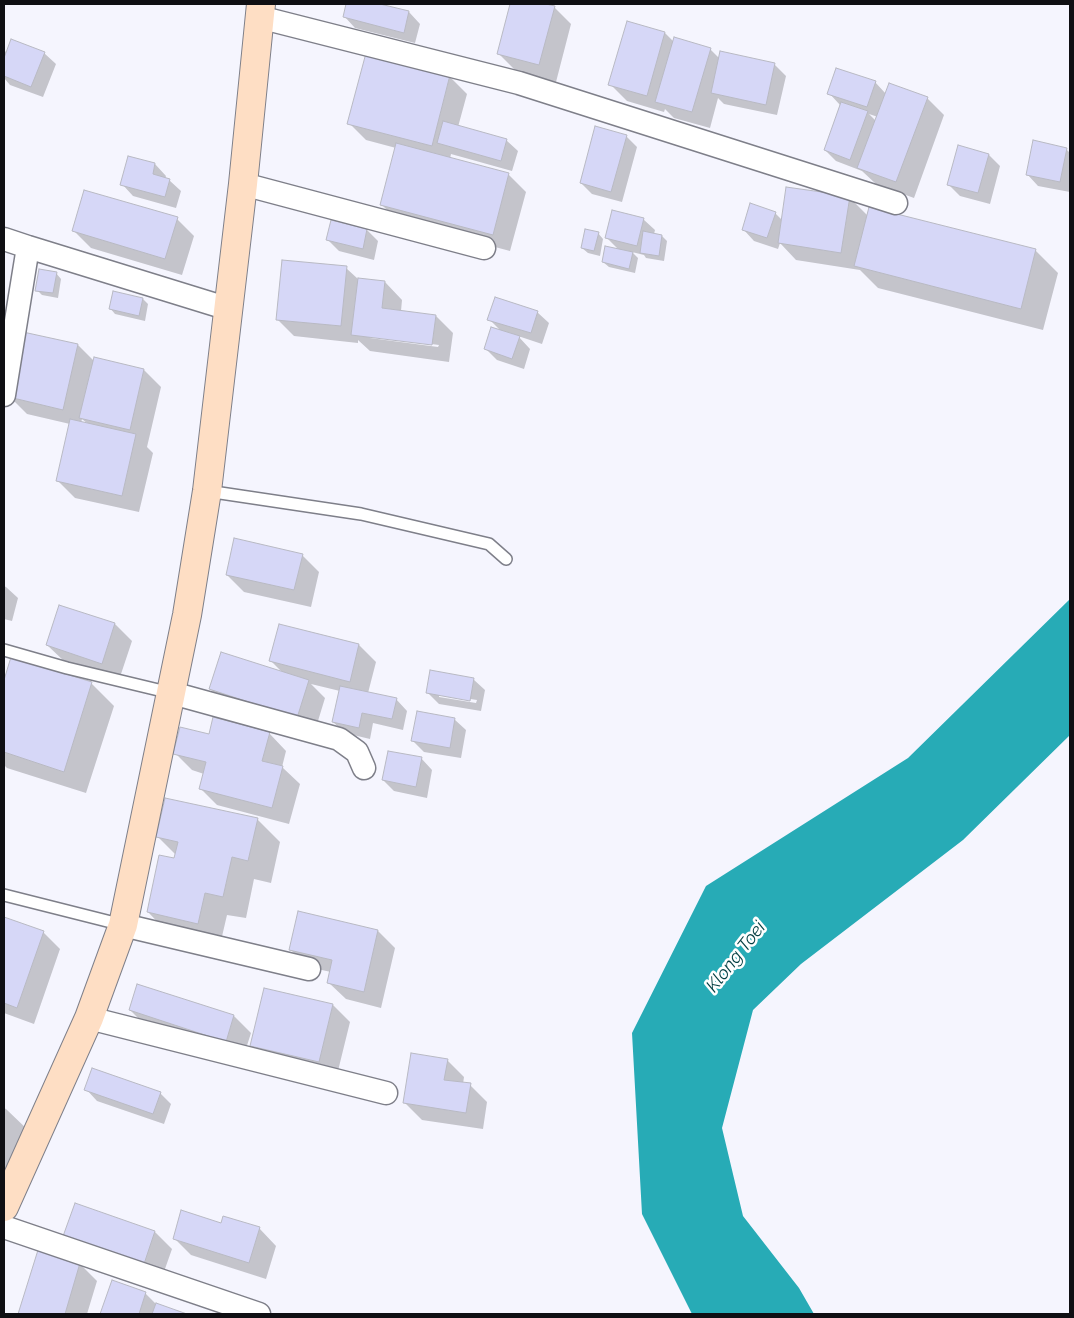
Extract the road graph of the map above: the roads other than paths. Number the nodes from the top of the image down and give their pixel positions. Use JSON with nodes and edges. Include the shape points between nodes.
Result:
{"nodes":[{"id":1,"x":260,"y":10,"type":"edge"},
{"id":2,"x":243,"y":184,"type":"junction"},
{"id":3,"x":896,"y":203,"type":"dead end"},
{"id":4,"x":4,"y":238,"type":"edge"},
{"id":5,"x":28,"y":247,"type":"junction"},
{"id":6,"x":484,"y":248,"type":"dead end"},
{"id":7,"x":229,"y":309,"type":"junction"},
{"id":8,"x":4,"y":395,"type":"edge"},
{"id":9,"x":208,"y":491,"type":"junction"},
{"id":10,"x":506,"y":559,"type":"dead end"},
{"id":11,"x":4,"y":650,"type":"edge"},
{"id":12,"x":172,"y":693,"type":"junction"},
{"id":13,"x":364,"y":768,"type":"dead end"},
{"id":14,"x":4,"y":895,"type":"edge"},
{"id":15,"x":123,"y":925,"type":"junction"},
{"id":16,"x":309,"y":969,"type":"dead end"},
{"id":17,"x":88,"y":1018,"type":"junction"},
{"id":18,"x":386,"y":1093,"type":"dead end"},
{"id":19,"x":4,"y":1207,"type":"edge"},
{"id":20,"x":4,"y":1228,"type":"edge"},
{"id":21,"x":259,"y":1314,"type":"edge"}],
"edges":[{"from":1,"to":2,"type":"street"},
{"from":1,"to":3,"type":"street","via":[[518,83]]},
{"from":2,"to":6,"type":"street"},
{"from":2,"to":7,"type":"street"},
{"from":4,"to":5,"type":"street"},
{"from":5,"to":7,"type":"street"},
{"from":5,"to":8,"type":"street"},
{"from":7,"to":9,"type":"street"},
{"from":9,"to":10,"type":"lane","via":[[361,514],[489,544]]},
{"from":9,"to":12,"type":"street"},
{"from":11,"to":12,"type":"lane"},
{"from":12,"to":13,"type":"street","via":[[339,739],[357,752]]},
{"from":12,"to":15,"type":"street"},
{"from":14,"to":15,"type":"lane"},
{"from":15,"to":16,"type":"street"},
{"from":15,"to":17,"type":"street"},
{"from":17,"to":18,"type":"street"},
{"from":17,"to":19,"type":"street"},
{"from":20,"to":21,"type":"street"}]}
